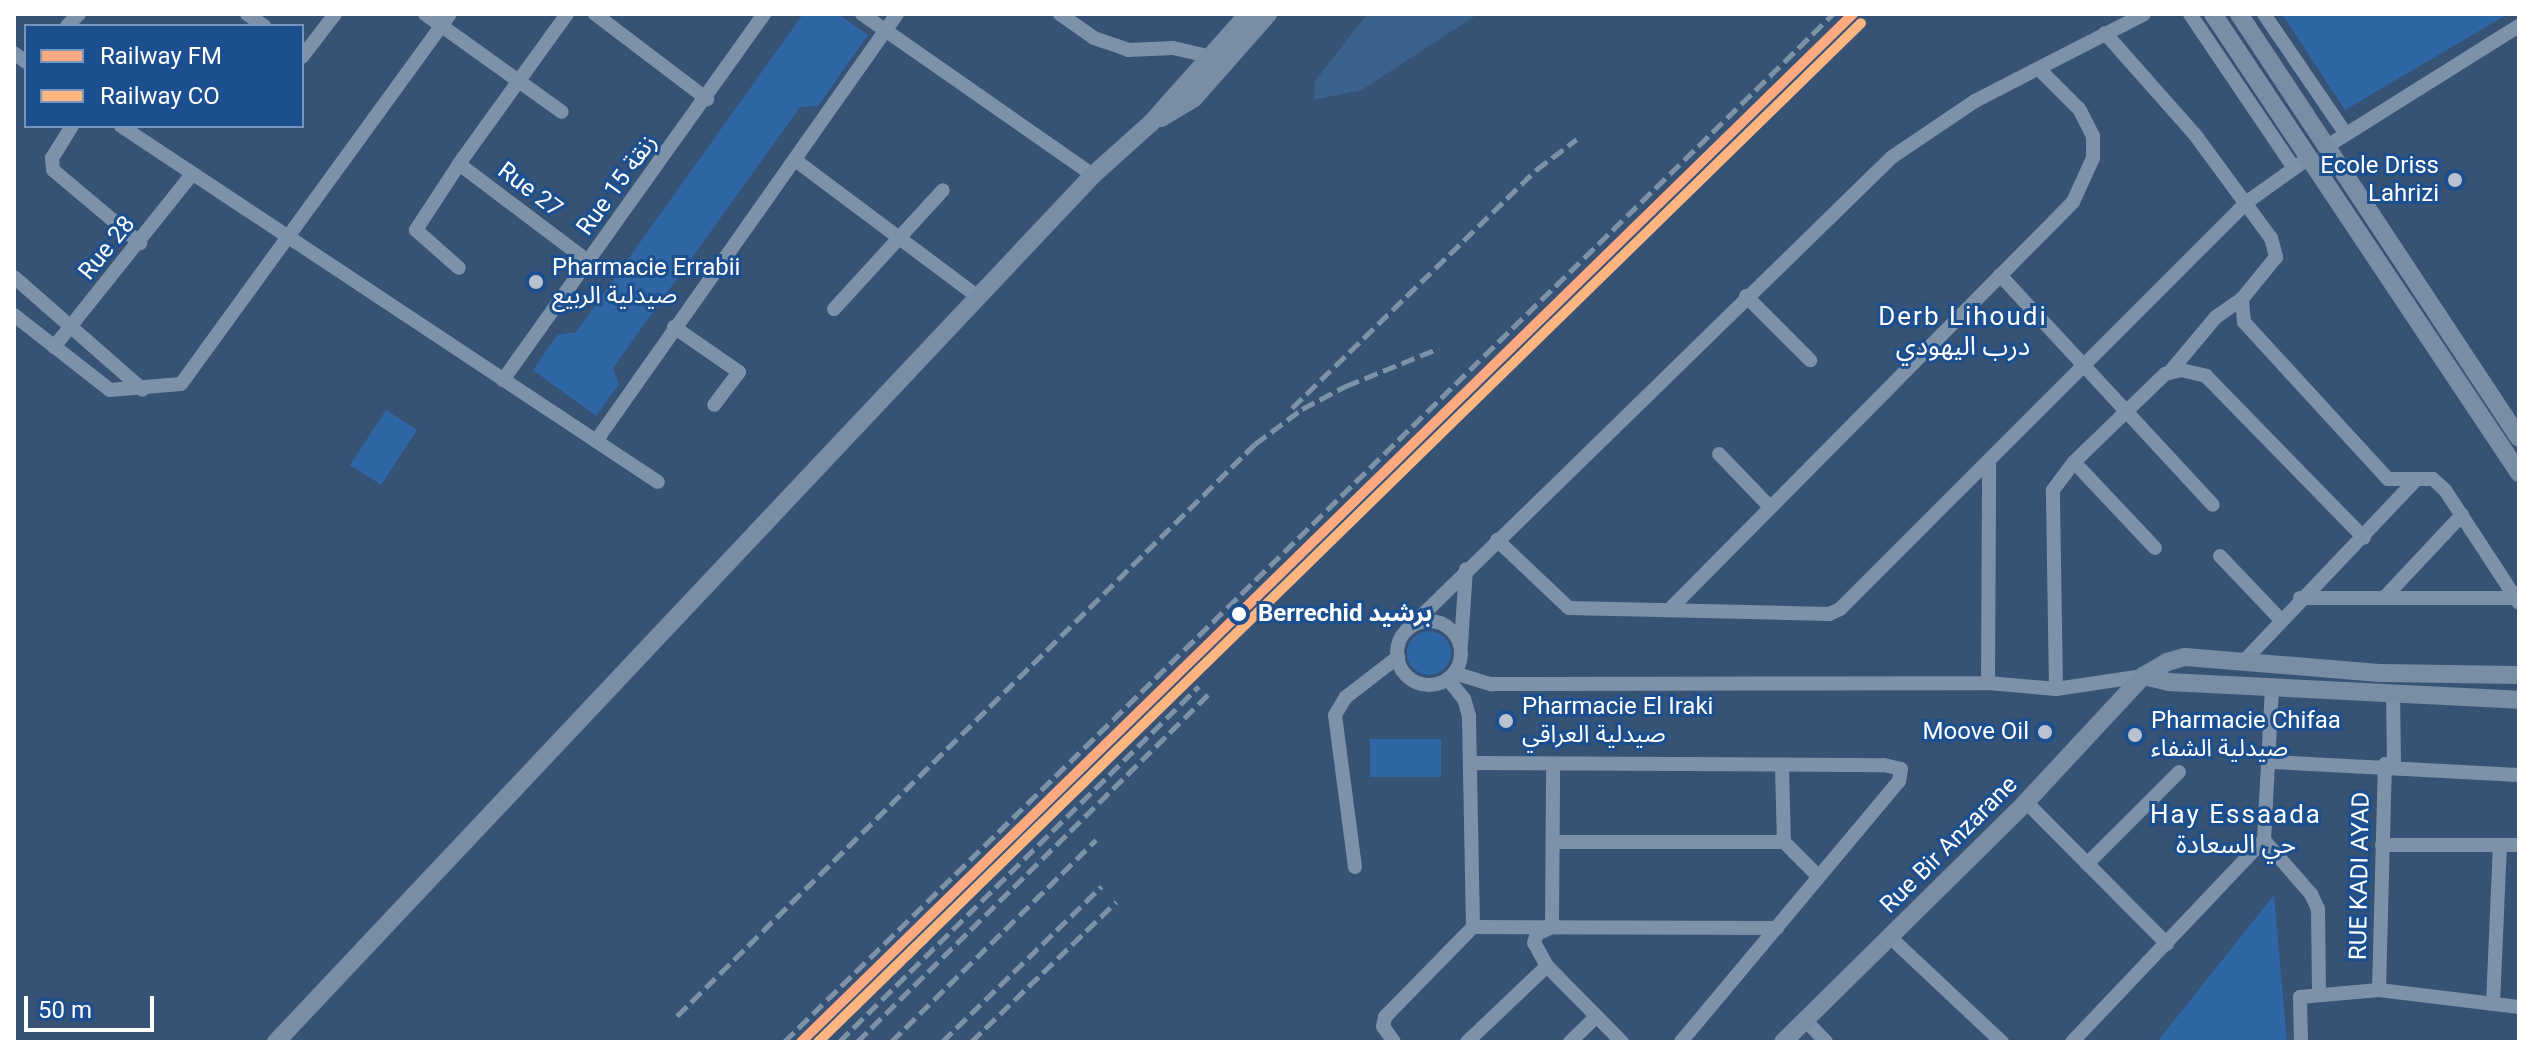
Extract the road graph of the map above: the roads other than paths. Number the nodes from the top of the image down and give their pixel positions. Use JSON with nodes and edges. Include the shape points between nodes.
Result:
{"nodes":[{"id":1,"x":335,"y":14,"type":"edge"},
{"id":2,"x":425,"y":14,"type":"edge"},
{"id":3,"x":567,"y":14,"type":"edge"},
{"id":4,"x":595,"y":14,"type":"edge"},
{"id":5,"x":764,"y":14,"type":"edge"},
{"id":6,"x":862,"y":14,"type":"edge"},
{"id":7,"x":897,"y":14,"type":"edge"},
{"id":8,"x":1060,"y":14,"type":"edge"},
{"id":9,"x":1248,"y":14,"type":"edge"},
{"id":10,"x":1268,"y":14,"type":"edge"},
{"id":11,"x":2144,"y":14,"type":"edge"},
{"id":12,"x":2190,"y":14,"type":"edge"},
{"id":13,"x":2213,"y":14,"type":"edge"},
{"id":14,"x":2239,"y":14,"type":"edge"},
{"id":15,"x":2264,"y":14,"type":"edge"},
{"id":16,"x":446,"y":20,"type":"edge"},
{"id":17,"x":2519,"y":26,"type":"edge"},
{"id":18,"x":886,"y":30,"type":"junction"},
{"id":19,"x":2105,"y":33,"type":"junction"},
{"id":20,"x":304,"y":53,"type":"edge"},
{"id":21,"x":1211,"y":57,"type":"junction"},
{"id":22,"x":2039,"y":69,"type":"junction"},
{"id":23,"x":518,"y":81,"type":"junction"},
{"id":24,"x":707,"y":99,"type":"junction"},
{"id":25,"x":562,"y":112,"type":"dead end"},
{"id":26,"x":1151,"y":123,"type":"junction"},
{"id":27,"x":71,"y":128,"type":"edge"},
{"id":28,"x":124,"y":128,"type":"edge"},
{"id":29,"x":2346,"y":134,"type":"junction"},
{"id":30,"x":2329,"y":145,"type":"junction"},
{"id":31,"x":2310,"y":157,"type":"junction"},
{"id":32,"x":795,"y":160,"type":"junction"},
{"id":33,"x":459,"y":164,"type":"junction"},
{"id":34,"x":2294,"y":168,"type":"junction"},
{"id":35,"x":192,"y":174,"type":"junction"},
{"id":36,"x":1093,"y":175,"type":"junction"},
{"id":37,"x":943,"y":190,"type":"dead end"},
{"id":38,"x":2247,"y":202,"type":"junction"},
{"id":39,"x":898,"y":236,"type":"junction"},
{"id":40,"x":288,"y":239,"type":"junction"},
{"id":41,"x":140,"y":243,"type":"junction"},
{"id":42,"x":589,"y":262,"type":"junction"},
{"id":43,"x":459,"y":268,"type":"dead end"},
{"id":44,"x":2000,"y":275,"type":"junction"},
{"id":45,"x":14,"y":277,"type":"edge"},
{"id":46,"x":1746,"y":296,"type":"junction"},
{"id":47,"x":978,"y":297,"type":"junction"},
{"id":48,"x":2242,"y":299,"type":"junction"},
{"id":49,"x":834,"y":309,"type":"dead end"},
{"id":50,"x":14,"y":315,"type":"edge"},
{"id":51,"x":71,"y":324,"type":"junction"},
{"id":52,"x":674,"y":327,"type":"junction"},
{"id":53,"x":54,"y":347,"type":"junction"},
{"id":54,"x":1810,"y":360,"type":"dead end"},
{"id":55,"x":2085,"y":365,"type":"junction"},
{"id":56,"x":2169,"y":373,"type":"junction"},
{"id":57,"x":503,"y":380,"type":"junction"},
{"id":58,"x":143,"y":390,"type":"junction"},
{"id":59,"x":714,"y":405,"type":"dead end"},
{"id":60,"x":2128,"y":411,"type":"junction"},
{"id":61,"x":2519,"y":438,"type":"edge"},
{"id":62,"x":596,"y":441,"type":"junction"},
{"id":63,"x":2513,"y":452,"type":"edge"},
{"id":64,"x":1719,"y":454,"type":"dead end"},
{"id":65,"x":1989,"y":461,"type":"junction"},
{"id":66,"x":2074,"y":462,"type":"junction"},
{"id":67,"x":2519,"y":473,"type":"edge"},
{"id":68,"x":2417,"y":479,"type":"junction"},
{"id":69,"x":658,"y":482,"type":"dead end"},
{"id":70,"x":2213,"y":505,"type":"dead end"},
{"id":71,"x":1770,"y":507,"type":"junction"},
{"id":72,"x":2462,"y":515,"type":"junction"},
{"id":73,"x":2364,"y":538,"type":"junction"},
{"id":74,"x":1497,"y":540,"type":"junction"},
{"id":75,"x":2155,"y":548,"type":"dead end"},
{"id":76,"x":2220,"y":556,"type":"dead end"},
{"id":77,"x":1466,"y":569,"type":"junction"},
{"id":78,"x":2300,"y":598,"type":"junction"},
{"id":79,"x":2384,"y":598,"type":"junction"},
{"id":80,"x":2518,"y":601,"type":"edge"},
{"id":81,"x":1671,"y":608,"type":"junction"},
{"id":82,"x":2280,"y":619,"type":"junction"},
{"id":83,"x":1407,"y":630,"type":"junction"},
{"id":84,"x":1461,"y":652,"type":"junction"},
{"id":85,"x":1398,"y":657,"type":"junction"},
{"id":86,"x":2245,"y":660,"type":"junction"},
{"id":87,"x":2519,"y":675,"type":"edge"},
{"id":88,"x":1451,"y":676,"type":"junction"},
{"id":89,"x":2143,"y":676,"type":"junction"},
{"id":90,"x":1988,"y":683,"type":"junction"},
{"id":91,"x":2272,"y":686,"type":"junction"},
{"id":92,"x":2056,"y":689,"type":"junction"},
{"id":93,"x":2393,"y":692,"type":"junction"},
{"id":94,"x":2519,"y":700,"type":"edge"},
{"id":95,"x":2272,"y":762,"type":"junction"},
{"id":96,"x":1471,"y":763,"type":"junction"},
{"id":97,"x":2390,"y":764,"type":"junction"},
{"id":98,"x":1553,"y":767,"type":"junction"},
{"id":99,"x":1782,"y":767,"type":"junction"},
{"id":100,"x":2179,"y":772,"type":"dead end"},
{"id":101,"x":2519,"y":775,"type":"edge"},
{"id":102,"x":2026,"y":802,"type":"junction"},
{"id":103,"x":2264,"y":840,"type":"junction"},
{"id":104,"x":1553,"y":842,"type":"junction"},
{"id":105,"x":1784,"y":842,"type":"junction"},
{"id":106,"x":2382,"y":845,"type":"junction"},
{"id":107,"x":2519,"y":845,"type":"edge"},
{"id":108,"x":2500,"y":846,"type":"junction"},
{"id":109,"x":2087,"y":864,"type":"junction"},
{"id":110,"x":1355,"y":867,"type":"dead end"},
{"id":111,"x":1818,"y":876,"type":"junction"},
{"id":112,"x":1473,"y":927,"type":"junction"},
{"id":113,"x":1552,"y":927,"type":"junction"},
{"id":114,"x":1777,"y":928,"type":"junction"},
{"id":115,"x":1890,"y":937,"type":"junction"},
{"id":116,"x":2167,"y":944,"type":"junction"},
{"id":117,"x":1547,"y":966,"type":"junction"},
{"id":118,"x":2379,"y":990,"type":"junction"},
{"id":119,"x":2319,"y":995,"type":"junction"},
{"id":120,"x":2493,"y":1004,"type":"junction"},
{"id":121,"x":2519,"y":1007,"type":"edge"},
{"id":122,"x":1597,"y":1016,"type":"junction"},
{"id":123,"x":1805,"y":1020,"type":"junction"},
{"id":124,"x":276,"y":1042,"type":"edge"},
{"id":125,"x":1394,"y":1042,"type":"edge"},
{"id":126,"x":1467,"y":1042,"type":"edge"},
{"id":127,"x":1570,"y":1042,"type":"edge"},
{"id":128,"x":1622,"y":1042,"type":"edge"},
{"id":129,"x":1681,"y":1042,"type":"edge"},
{"id":130,"x":1783,"y":1042,"type":"edge"},
{"id":131,"x":1826,"y":1042,"type":"edge"},
{"id":132,"x":2002,"y":1042,"type":"edge"},
{"id":133,"x":2072,"y":1042,"type":"edge"},
{"id":134,"x":2301,"y":1042,"type":"edge"}],
"edges":[{"from":1,"to":20,"type":"street"},
{"from":2,"to":16,"type":"street"},
{"from":3,"to":23,"type":"street"},
{"from":4,"to":24,"type":"street"},
{"from":5,"to":24,"type":"street","name":"Rue 15 زنقة"},
{"from":6,"to":18,"type":"street"},
{"from":7,"to":18,"type":"street"},
{"from":8,"to":21,"type":"street","via":[[1094,38],[1128,50],[1173,48]]},
{"from":9,"to":21,"type":"street"},
{"from":10,"to":26,"type":"street","via":[[1194,98]]},
{"from":11,"to":19,"type":"street"},
{"from":12,"to":34,"type":"street"},
{"from":13,"to":31,"type":"street"},
{"from":14,"to":30,"type":"street"},
{"from":15,"to":29,"type":"street"},
{"from":16,"to":23,"type":"street"},
{"from":16,"to":40,"type":"street"},
{"from":17,"to":29,"type":"street"},
{"from":18,"to":32,"type":"street"},
{"from":18,"to":36,"type":"street"},
{"from":19,"to":22,"type":"street"},
{"from":19,"to":38,"type":"street"},
{"from":21,"to":26,"type":"street"},
{"from":22,"to":44,"type":"street","via":[[2087,123],[2093,158],[2057,224]]},
{"from":22,"to":46,"type":"street","via":[[1975,101],[1892,157]]},
{"from":23,"to":25,"type":"street"},
{"from":23,"to":33,"type":"street"},
{"from":24,"to":42,"type":"street","name":"Rue 15 زنقة"},
{"from":26,"to":36,"type":"street"},
{"from":27,"to":41,"type":"street","via":[[52,158],[53,170]]},
{"from":28,"to":35,"type":"street"},
{"from":29,"to":30,"type":"street"},
{"from":30,"to":61,"type":"street"},
{"from":31,"to":34,"type":"street"},
{"from":31,"to":63,"type":"street"},
{"from":32,"to":39,"type":"street"},
{"from":32,"to":52,"type":"street"},
{"from":33,"to":42,"type":"street","name":"Rue 27"},
{"from":33,"to":43,"type":"street","via":[[416,230]]},
{"from":34,"to":38,"type":"street"},
{"from":35,"to":40,"type":"street"},
{"from":35,"to":41,"type":"street","name":"Rue 28"},
{"from":36,"to":47,"type":"street"},
{"from":37,"to":39,"type":"street"},
{"from":38,"to":48,"type":"street","via":[[2271,238],[2276,257]]},
{"from":38,"to":55,"type":"street"},
{"from":39,"to":47,"type":"street"},
{"from":39,"to":49,"type":"street"},
{"from":40,"to":57,"type":"street"},
{"from":40,"to":58,"type":"street","via":[[181,384]]},
{"from":41,"to":51,"type":"street","name":"Rue 28"},
{"from":42,"to":57,"type":"street","name":"Rue 15 زنقة"},
{"from":44,"to":55,"type":"street"},
{"from":44,"to":71,"type":"street"},
{"from":45,"to":51,"type":"street"},
{"from":46,"to":54,"type":"street"},
{"from":46,"to":74,"type":"street"},
{"from":47,"to":124,"type":"street"},
{"from":48,"to":56,"type":"street","via":[[2216,317]]},
{"from":48,"to":68,"type":"street","via":[[2244,322],[2388,479]]},
{"from":50,"to":53,"type":"street"},
{"from":51,"to":53,"type":"street","name":"Rue 28"},
{"from":51,"to":58,"type":"street"},
{"from":52,"to":59,"type":"street","via":[[739,372]]},
{"from":52,"to":62,"type":"street"},
{"from":53,"to":58,"type":"street","via":[[110,390]]},
{"from":55,"to":60,"type":"street"},
{"from":55,"to":65,"type":"street"},
{"from":56,"to":60,"type":"street"},
{"from":56,"to":73,"type":"street","via":[[2206,376]]},
{"from":57,"to":62,"type":"street"},
{"from":60,"to":66,"type":"street"},
{"from":60,"to":70,"type":"street"},
{"from":62,"to":69,"type":"street"},
{"from":63,"to":67,"type":"street"},
{"from":64,"to":71,"type":"street"},
{"from":65,"to":81,"type":"street","via":[[1829,614]]},
{"from":65,"to":90,"type":"street"},
{"from":66,"to":75,"type":"street"},
{"from":66,"to":92,"type":"street","via":[[2050,501]]},
{"from":68,"to":72,"type":"street","via":[[2433,479]]},
{"from":68,"to":73,"type":"street"},
{"from":71,"to":81,"type":"street"},
{"from":72,"to":79,"type":"street"},
{"from":72,"to":80,"type":"street"},
{"from":73,"to":78,"type":"street"},
{"from":74,"to":77,"type":"street"},
{"from":74,"to":81,"type":"street","via":[[1569,608]]},
{"from":76,"to":82,"type":"street"},
{"from":77,"to":83,"type":"street"},
{"from":77,"to":84,"type":"street"},
{"from":78,"to":79,"type":"street"},
{"from":78,"to":82,"type":"street"},
{"from":79,"to":80,"type":"street"},
{"from":82,"to":86,"type":"street"},
{"from":83,"to":84,"type":"street","via":[[1420,622],[1440,623],[1457,637]]},
{"from":83,"to":85,"type":"street"},
{"from":84,"to":88,"type":"street"},
{"from":85,"to":88,"type":"street","via":[[1416,682],[1432,685]]},
{"from":85,"to":110,"type":"street","via":[[1346,697],[1335,715]]},
{"from":86,"to":87,"type":"street","via":[[2379,673]]},
{"from":86,"to":89,"type":"street","via":[[2185,657]]},
{"from":88,"to":90,"type":"street","via":[[1491,684]]},
{"from":88,"to":96,"type":"street","via":[[1469,716]]},
{"from":89,"to":91,"type":"street","via":[[2168,682]]},
{"from":89,"to":92,"type":"street"},
{"from":89,"to":102,"type":"street","name":"Rue Bir Anzarane"},
{"from":90,"to":92,"type":"street"},
{"from":91,"to":93,"type":"street"},
{"from":91,"to":95,"type":"street"},
{"from":93,"to":94,"type":"street"},
{"from":93,"to":97,"type":"street","name":"RUE KADI AYAD"},
{"from":95,"to":97,"type":"street"},
{"from":95,"to":103,"type":"street"},
{"from":96,"to":98,"type":"street"},
{"from":96,"to":112,"type":"street"},
{"from":97,"to":101,"type":"street"},
{"from":97,"to":106,"type":"street","name":"RUE KADI AYAD"},
{"from":98,"to":99,"type":"street"},
{"from":98,"to":104,"type":"street"},
{"from":99,"to":105,"type":"street"},
{"from":99,"to":111,"type":"street","via":[[1901,769],[1899,781]]},
{"from":100,"to":109,"type":"street"},
{"from":102,"to":109,"type":"street"},
{"from":102,"to":115,"type":"street","name":"Rue Bir Anzarane"},
{"from":103,"to":116,"type":"street"},
{"from":103,"to":119,"type":"street","via":[[2318,909]]},
{"from":104,"to":105,"type":"street"},
{"from":104,"to":113,"type":"street"},
{"from":105,"to":111,"type":"street"},
{"from":106,"to":108,"type":"street"},
{"from":106,"to":118,"type":"street","name":"RUE KADI AYAD"},
{"from":107,"to":108,"type":"street"},
{"from":108,"to":120,"type":"street"},
{"from":109,"to":116,"type":"street"},
{"from":111,"to":114,"type":"street"},
{"from":112,"to":113,"type":"street"},
{"from":112,"to":125,"type":"street","via":[[1385,1017],[1383,1026]]},
{"from":113,"to":114,"type":"street"},
{"from":113,"to":117,"type":"street","via":[[1537,934],[1534,943]]},
{"from":114,"to":129,"type":"street"},
{"from":115,"to":123,"type":"street","name":"Rue Bir Anzarane"},
{"from":115,"to":132,"type":"street"},
{"from":116,"to":133,"type":"street"},
{"from":117,"to":122,"type":"street"},
{"from":117,"to":126,"type":"street"},
{"from":118,"to":119,"type":"street","name":"RUE KADI AYAD"},
{"from":118,"to":120,"type":"street","name":"RUE KADI AYAD"},
{"from":119,"to":134,"type":"street","name":"RUE KADI AYAD","via":[[2300,997]]},
{"from":120,"to":121,"type":"street","name":"RUE KADI AYAD"},
{"from":122,"to":127,"type":"street"},
{"from":122,"to":128,"type":"street"},
{"from":123,"to":130,"type":"street","name":"Rue Bir Anzarane"},
{"from":123,"to":131,"type":"street"}]}
